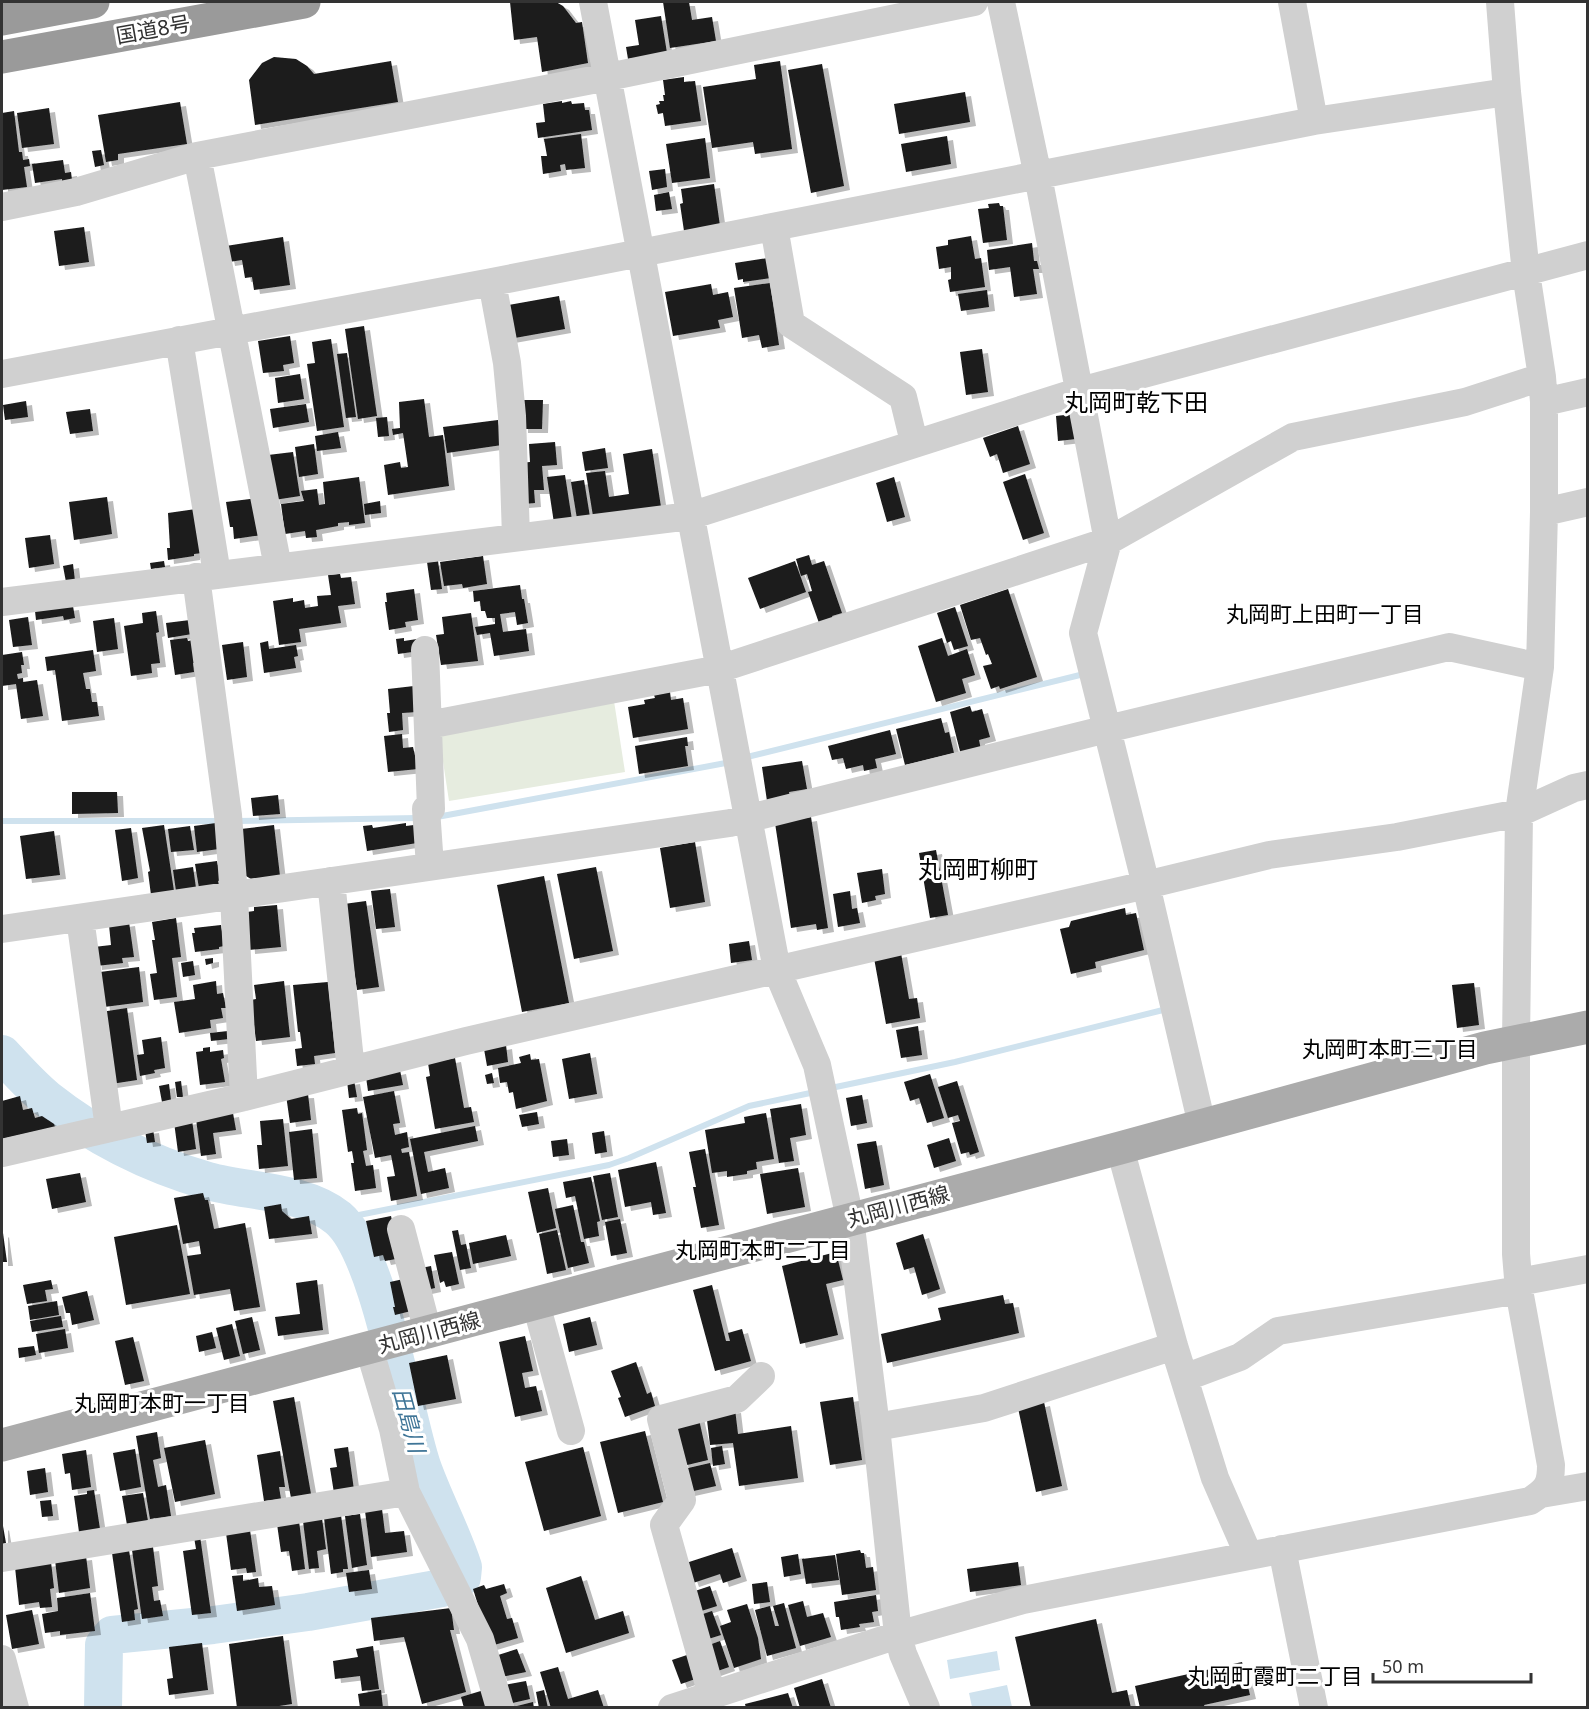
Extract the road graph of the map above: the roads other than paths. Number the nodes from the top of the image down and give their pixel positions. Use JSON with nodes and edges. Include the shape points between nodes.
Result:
{"nodes":[{"id":1,"x":93,"y":2,"type":"edge"},
{"id":2,"x":304,"y":2,"type":"edge"},
{"id":3,"x":593,"y":2,"type":"edge"},
{"id":4,"x":974,"y":2,"type":"edge"},
{"id":5,"x":1001,"y":2,"type":"edge"},
{"id":6,"x":1292,"y":2,"type":"edge"},
{"id":7,"x":1500,"y":2,"type":"edge"},
{"id":8,"x":2,"y":19,"type":"edge"},
{"id":9,"x":2,"y":57,"type":"edge"},
{"id":10,"x":608,"y":77,"type":"junction"},
{"id":11,"x":1507,"y":92,"type":"junction"},
{"id":12,"x":1314,"y":122,"type":"junction"},
{"id":13,"x":197,"y":156,"type":"junction"},
{"id":14,"x":1038,"y":176,"type":"junction"},
{"id":15,"x":2,"y":207,"type":"edge"},
{"id":16,"x":774,"y":227,"type":"junction"},
{"id":17,"x":641,"y":253,"type":"junction"},
{"id":18,"x":1587,"y":255,"type":"edge"},
{"id":19,"x":1526,"y":273,"type":"junction"},
{"id":20,"x":492,"y":282,"type":"junction"},
{"id":21,"x":231,"y":330,"type":"junction"},
{"id":22,"x":179,"y":340,"type":"junction"},
{"id":23,"x":2,"y":374,"type":"edge"},
{"id":24,"x":1543,"y":390,"type":"junction"},
{"id":25,"x":1080,"y":391,"type":"junction"},
{"id":26,"x":1587,"y":393,"type":"edge"},
{"id":27,"x":914,"y":442,"type":"junction"},
{"id":28,"x":1587,"y":502,"type":"edge"},
{"id":29,"x":1544,"y":512,"type":"junction"},
{"id":30,"x":690,"y":516,"type":"junction"},
{"id":31,"x":516,"y":537,"type":"junction"},
{"id":32,"x":1108,"y":541,"type":"junction"},
{"id":33,"x":278,"y":567,"type":"junction"},
{"id":34,"x":206,"y":575,"type":"junction"},
{"id":35,"x":2,"y":602,"type":"edge"},
{"id":36,"x":425,"y":650,"type":"dead end"},
{"id":37,"x":1540,"y":667,"type":"junction"},
{"id":38,"x":719,"y":669,"type":"junction"},
{"id":39,"x":428,"y":725,"type":"junction"},
{"id":40,"x":1107,"y":729,"type":"junction"},
{"id":41,"x":1587,"y":785,"type":"edge"},
{"id":42,"x":1519,"y":813,"type":"junction"},
{"id":43,"x":747,"y":818,"type":"junction"},
{"id":44,"x":430,"y":866,"type":"junction"},
{"id":45,"x":331,"y":881,"type":"junction"},
{"id":46,"x":1146,"y":885,"type":"junction"},
{"id":47,"x":234,"y":896,"type":"junction"},
{"id":48,"x":80,"y":918,"type":"junction"},
{"id":49,"x":2,"y":929,"type":"edge"},
{"id":50,"x":777,"y":970,"type":"junction"},
{"id":51,"x":1587,"y":1027,"type":"edge"},
{"id":52,"x":1516,"y":1041,"type":"junction"},
{"id":53,"x":351,"y":1070,"type":"junction"},
{"id":54,"x":244,"y":1097,"type":"junction"},
{"id":55,"x":1202,"y":1125,"type":"junction"},
{"id":56,"x":108,"y":1128,"type":"junction"},
{"id":57,"x":1120,"y":1148,"type":"junction"},
{"id":58,"x":2,"y":1153,"type":"edge"},
{"id":59,"x":850,"y":1219,"type":"junction"},
{"id":60,"x":401,"y":1229,"type":"dead end"},
{"id":61,"x":1587,"y":1269,"type":"edge"},
{"id":62,"x":1519,"y":1286,"type":"junction"},
{"id":63,"x":536,"y":1304,"type":"junction"},
{"id":64,"x":428,"y":1332,"type":"junction"},
{"id":65,"x":1174,"y":1346,"type":"junction"},
{"id":66,"x":369,"y":1348,"type":"junction"},
{"id":67,"x":762,"y":1376,"type":"dead end"},
{"id":68,"x":1184,"y":1378,"type":"junction"},
{"id":69,"x":876,"y":1427,"type":"junction"},
{"id":70,"x":571,"y":1431,"type":"dead end"},
{"id":71,"x":2,"y":1445,"type":"edge"},
{"id":72,"x":1587,"y":1486,"type":"edge"},
{"id":73,"x":406,"y":1492,"type":"junction"},
{"id":74,"x":1541,"y":1494,"type":"junction"},
{"id":75,"x":1282,"y":1549,"type":"junction"},
{"id":76,"x":1249,"y":1556,"type":"junction"},
{"id":77,"x":2,"y":1558,"type":"edge"},
{"id":78,"x":898,"y":1635,"type":"junction"},
{"id":79,"x":2,"y":1660,"type":"edge"},
{"id":80,"x":723,"y":1698,"type":"edge"},
{"id":81,"x":15,"y":1707,"type":"edge"},
{"id":82,"x":500,"y":1707,"type":"edge"},
{"id":83,"x":672,"y":1707,"type":"edge"},
{"id":84,"x":926,"y":1707,"type":"edge"},
{"id":85,"x":1314,"y":1707,"type":"edge"}],
"edges":[{"from":1,"to":8,"type":"highway","name":"国道8号"},
{"from":2,"to":9,"type":"highway","name":"国道8号"},
{"from":3,"to":10,"type":"street"},
{"from":4,"to":10,"type":"street"},
{"from":5,"to":14,"type":"street"},
{"from":6,"to":12,"type":"street"},
{"from":7,"to":11,"type":"street"},
{"from":10,"to":13,"type":"street"},
{"from":10,"to":17,"type":"street"},
{"from":11,"to":12,"type":"street"},
{"from":11,"to":19,"type":"street"},
{"from":12,"to":14,"type":"street"},
{"from":13,"to":15,"type":"street","via":[[76,192]]},
{"from":13,"to":21,"type":"street"},
{"from":14,"to":16,"type":"street"},
{"from":14,"to":25,"type":"street"},
{"from":16,"to":17,"type":"street"},
{"from":16,"to":27,"type":"street","via":[[791,324],[903,397]]},
{"from":17,"to":20,"type":"street"},
{"from":17,"to":30,"type":"street"},
{"from":18,"to":19,"type":"street"},
{"from":19,"to":24,"type":"street"},
{"from":19,"to":25,"type":"street"},
{"from":20,"to":21,"type":"street"},
{"from":20,"to":31,"type":"street","via":[[512,416]]},
{"from":21,"to":22,"type":"street"},
{"from":21,"to":33,"type":"street"},
{"from":22,"to":23,"type":"street"},
{"from":22,"to":34,"type":"street"},
{"from":24,"to":26,"type":"street"},
{"from":24,"to":29,"type":"street"},
{"from":24,"to":32,"type":"street","via":[[1293,437]]},
{"from":25,"to":27,"type":"street"},
{"from":25,"to":32,"type":"street"},
{"from":27,"to":30,"type":"street"},
{"from":28,"to":29,"type":"street"},
{"from":29,"to":37,"type":"street"},
{"from":30,"to":31,"type":"street"},
{"from":30,"to":38,"type":"street"},
{"from":31,"to":33,"type":"street"},
{"from":32,"to":38,"type":"street"},
{"from":32,"to":40,"type":"street","via":[[1083,633]]},
{"from":33,"to":34,"type":"street"},
{"from":34,"to":35,"type":"street"},
{"from":34,"to":47,"type":"street"},
{"from":36,"to":39,"type":"street"},
{"from":37,"to":40,"type":"street","via":[[1449,647]]},
{"from":37,"to":42,"type":"street"},
{"from":38,"to":39,"type":"street"},
{"from":38,"to":43,"type":"street"},
{"from":39,"to":44,"type":"street","via":[[431,809],[426,809]]},
{"from":40,"to":43,"type":"street"},
{"from":40,"to":46,"type":"street"},
{"from":41,"to":42,"type":"street"},
{"from":42,"to":46,"type":"street","via":[[1397,837],[1269,855]]},
{"from":42,"to":52,"type":"street"},
{"from":43,"to":44,"type":"street"},
{"from":43,"to":50,"type":"street"},
{"from":44,"to":45,"type":"street"},
{"from":45,"to":47,"type":"street"},
{"from":45,"to":53,"type":"street"},
{"from":46,"to":50,"type":"street"},
{"from":46,"to":55,"type":"street"},
{"from":47,"to":48,"type":"street"},
{"from":47,"to":54,"type":"street"},
{"from":48,"to":49,"type":"street"},
{"from":48,"to":56,"type":"street"},
{"from":50,"to":53,"type":"street"},
{"from":50,"to":59,"type":"street","via":[[817,1065]]},
{"from":51,"to":52,"type":"main road","name":"丸岡川西線"},
{"from":52,"to":55,"type":"main road","name":"丸岡川西線"},
{"from":52,"to":62,"type":"street"},
{"from":53,"to":54,"type":"street"},
{"from":54,"to":56,"type":"street"},
{"from":55,"to":57,"type":"main road","name":"丸岡川西線"},
{"from":56,"to":58,"type":"street"},
{"from":57,"to":59,"type":"main road","name":"丸岡川西線"},
{"from":57,"to":65,"type":"street"},
{"from":59,"to":63,"type":"main road","name":"丸岡川西線"},
{"from":59,"to":69,"type":"street"},
{"from":60,"to":64,"type":"street"},
{"from":61,"to":62,"type":"street"},
{"from":62,"to":68,"type":"street","via":[[1278,1331],[1240,1357]]},
{"from":62,"to":74,"type":"street","via":[[1551,1465],[1551,1480]]},
{"from":63,"to":64,"type":"main road","name":"丸岡川西線"},
{"from":63,"to":70,"type":"street"},
{"from":64,"to":66,"type":"main road","name":"丸岡川西線"},
{"from":65,"to":68,"type":"street"},
{"from":65,"to":69,"type":"street","via":[[984,1408]]},
{"from":66,"to":71,"type":"main road","name":"丸岡川西線"},
{"from":66,"to":73,"type":"street","via":[[393,1429]]},
{"from":67,"to":80,"type":"street","via":[[736,1399],[661,1419],[682,1500],[664,1526]]},
{"from":68,"to":76,"type":"street","via":[[1215,1478]]},
{"from":69,"to":78,"type":"street"},
{"from":72,"to":74,"type":"street"},
{"from":73,"to":77,"type":"street"},
{"from":73,"to":82,"type":"street","via":[[476,1629]]},
{"from":74,"to":75,"type":"street","via":[[1530,1501]]},
{"from":75,"to":76,"type":"street"},
{"from":75,"to":85,"type":"street"},
{"from":76,"to":78,"type":"street","via":[[1023,1600]]},
{"from":78,"to":80,"type":"street"},
{"from":78,"to":84,"type":"street"},
{"from":79,"to":81,"type":"street"},
{"from":80,"to":83,"type":"street"}]}
